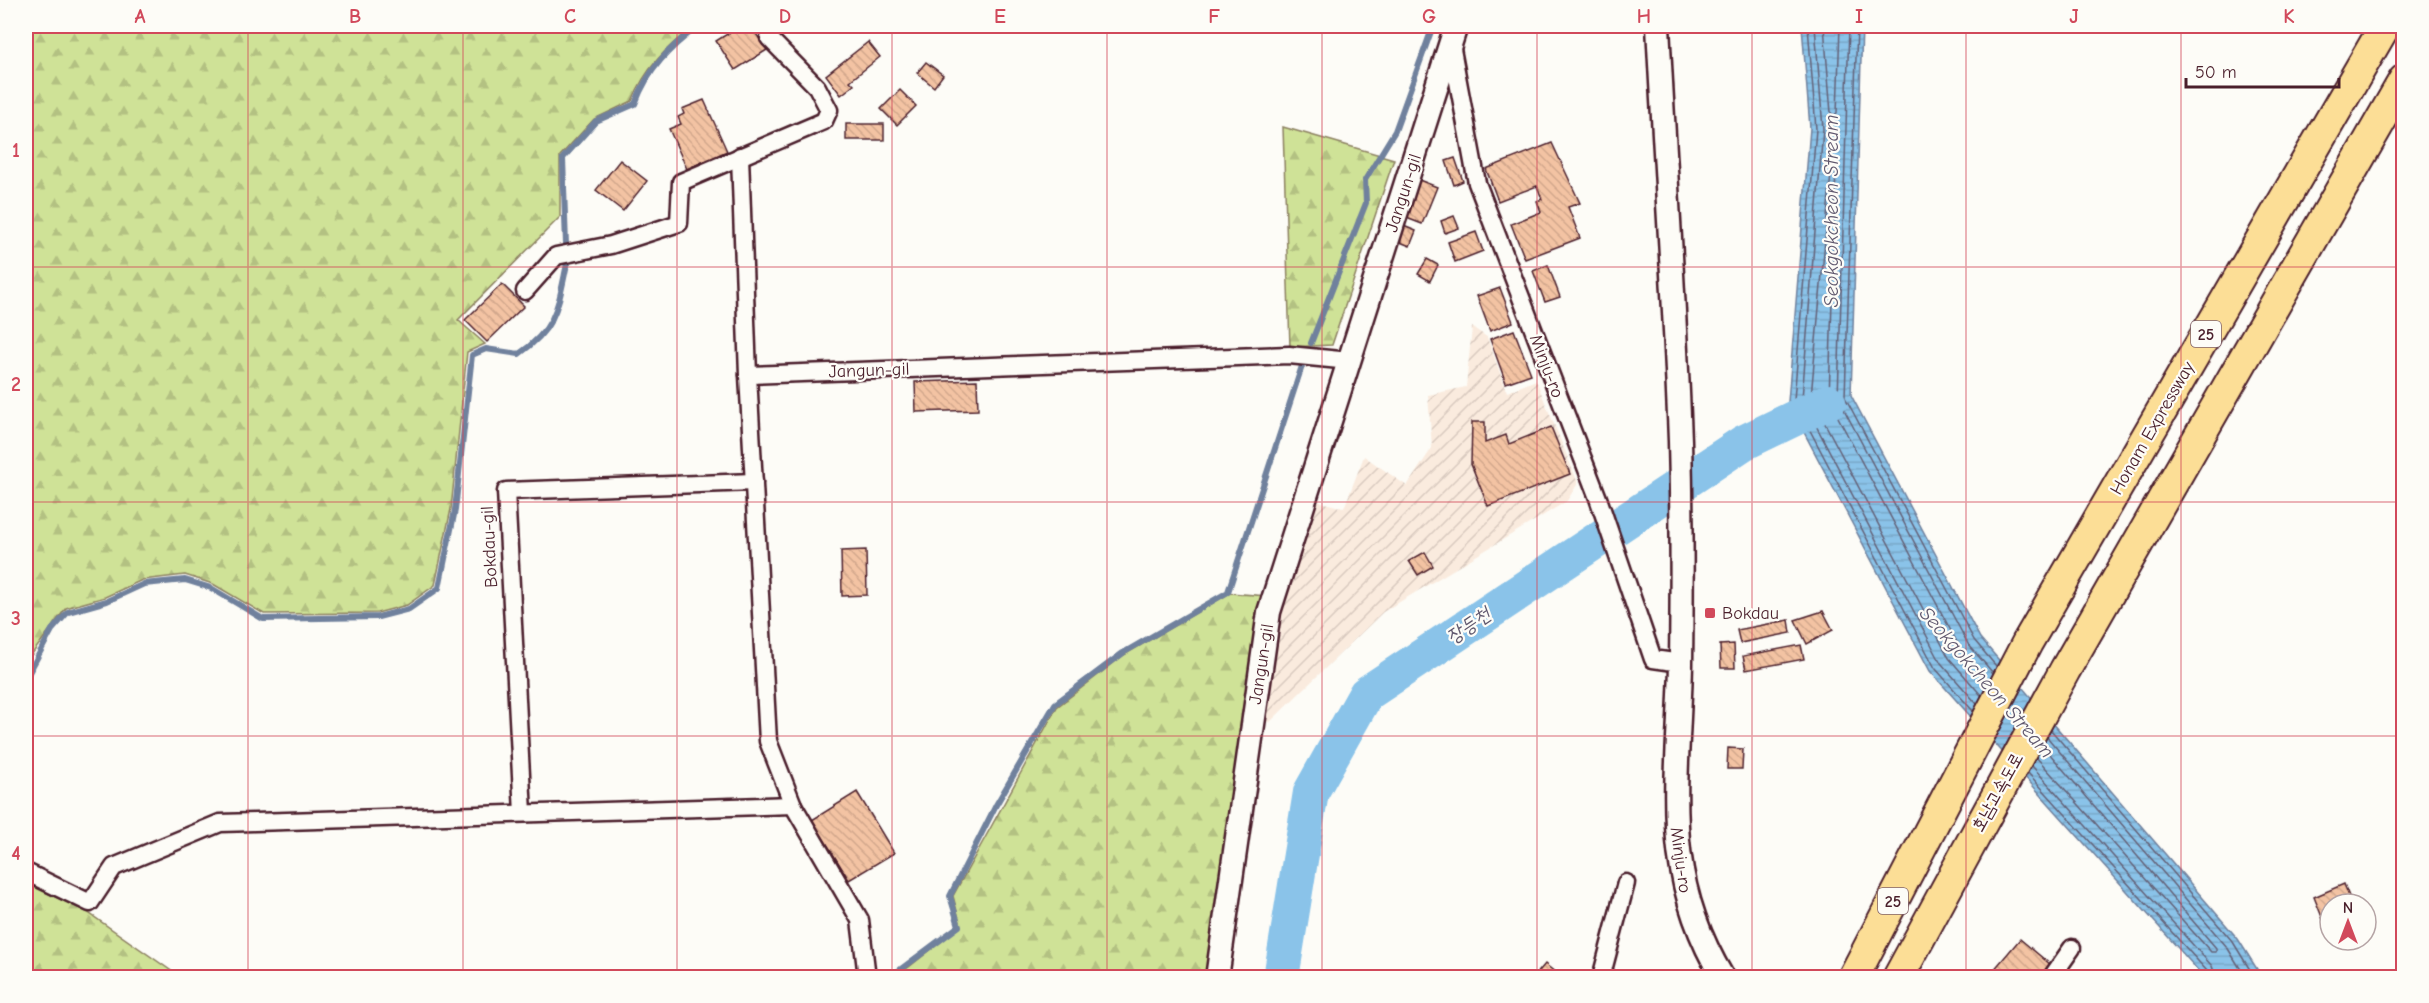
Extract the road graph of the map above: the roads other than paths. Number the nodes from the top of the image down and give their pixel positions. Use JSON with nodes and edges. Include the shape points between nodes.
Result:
{"nodes":[{"id":1,"x":1658,"y":26,"type":"edge"},
{"id":2,"x":2385,"y":26,"type":"edge"},
{"id":3,"x":1454,"y":34,"type":"edge"},
{"id":4,"x":769,"y":38,"type":"dead end"},
{"id":5,"x":2403,"y":80,"type":"edge"},
{"id":6,"x":740,"y":156,"type":"junction"},
{"id":7,"x":525,"y":291,"type":"dead end"},
{"id":8,"x":1350,"y":361,"type":"junction"},
{"id":9,"x":748,"y":375,"type":"junction"},
{"id":10,"x":754,"y":482,"type":"junction"},
{"id":11,"x":1681,"y":663,"type":"junction"},
{"id":12,"x":793,"y":805,"type":"junction"},
{"id":13,"x":523,"y":813,"type":"junction"},
{"id":14,"x":26,"y":872,"type":"edge"},
{"id":15,"x":1626,"y":883,"type":"dead end"},
{"id":16,"x":2072,"y":948,"type":"dead end"},
{"id":17,"x":867,"y":977,"type":"edge"},
{"id":18,"x":1217,"y":978,"type":"edge"},
{"id":19,"x":1601,"y":978,"type":"edge"},
{"id":20,"x":1722,"y":978,"type":"edge"},
{"id":21,"x":1852,"y":978,"type":"edge"},
{"id":22,"x":1898,"y":978,"type":"edge"},
{"id":23,"x":2051,"y":978,"type":"edge"}],
"edges":[{"from":1,"to":11,"type":"main road","name":"Minju-ro","via":[[1680,440]]},
{"from":2,"to":21,"type":"highway","name":"Honam Expressway","number":"25","via":[[2027,643]]},
{"from":3,"to":8,"type":"main road","name":"Jangun-gil"},
{"from":3,"to":11,"type":"street","name":"Minju-ro","via":[[1477,183],[1598,498],[1653,659]]},
{"from":4,"to":6,"type":"street","via":[[817,87],[829,110],[824,121]]},
{"from":5,"to":22,"type":"highway","name":"호남고속도로","number":"25","via":[[2065,670]]},
{"from":6,"to":7,"type":"street","via":[[681,182],[679,223],[611,245],[556,256]]},
{"from":6,"to":9,"type":"street"},
{"from":8,"to":9,"type":"street","name":"Jangun-gil","via":[[1289,355]]},
{"from":8,"to":18,"type":"main road","name":"Jangun-gil","via":[[1269,612]]},
{"from":9,"to":10,"type":"street"},
{"from":10,"to":12,"type":"street","via":[[768,741]]},
{"from":10,"to":13,"type":"street","name":"Bokdau-gil","via":[[506,491]]},
{"from":11,"to":20,"type":"main road","name":"Minju-ro","via":[[1675,835],[1687,902]]},
{"from":12,"to":13,"type":"street"},
{"from":12,"to":17,"type":"street","via":[[860,920]]},
{"from":13,"to":14,"type":"street","via":[[220,823],[114,867],[90,903]]},
{"from":15,"to":19,"type":"street"},
{"from":16,"to":23,"type":"street"}]}
